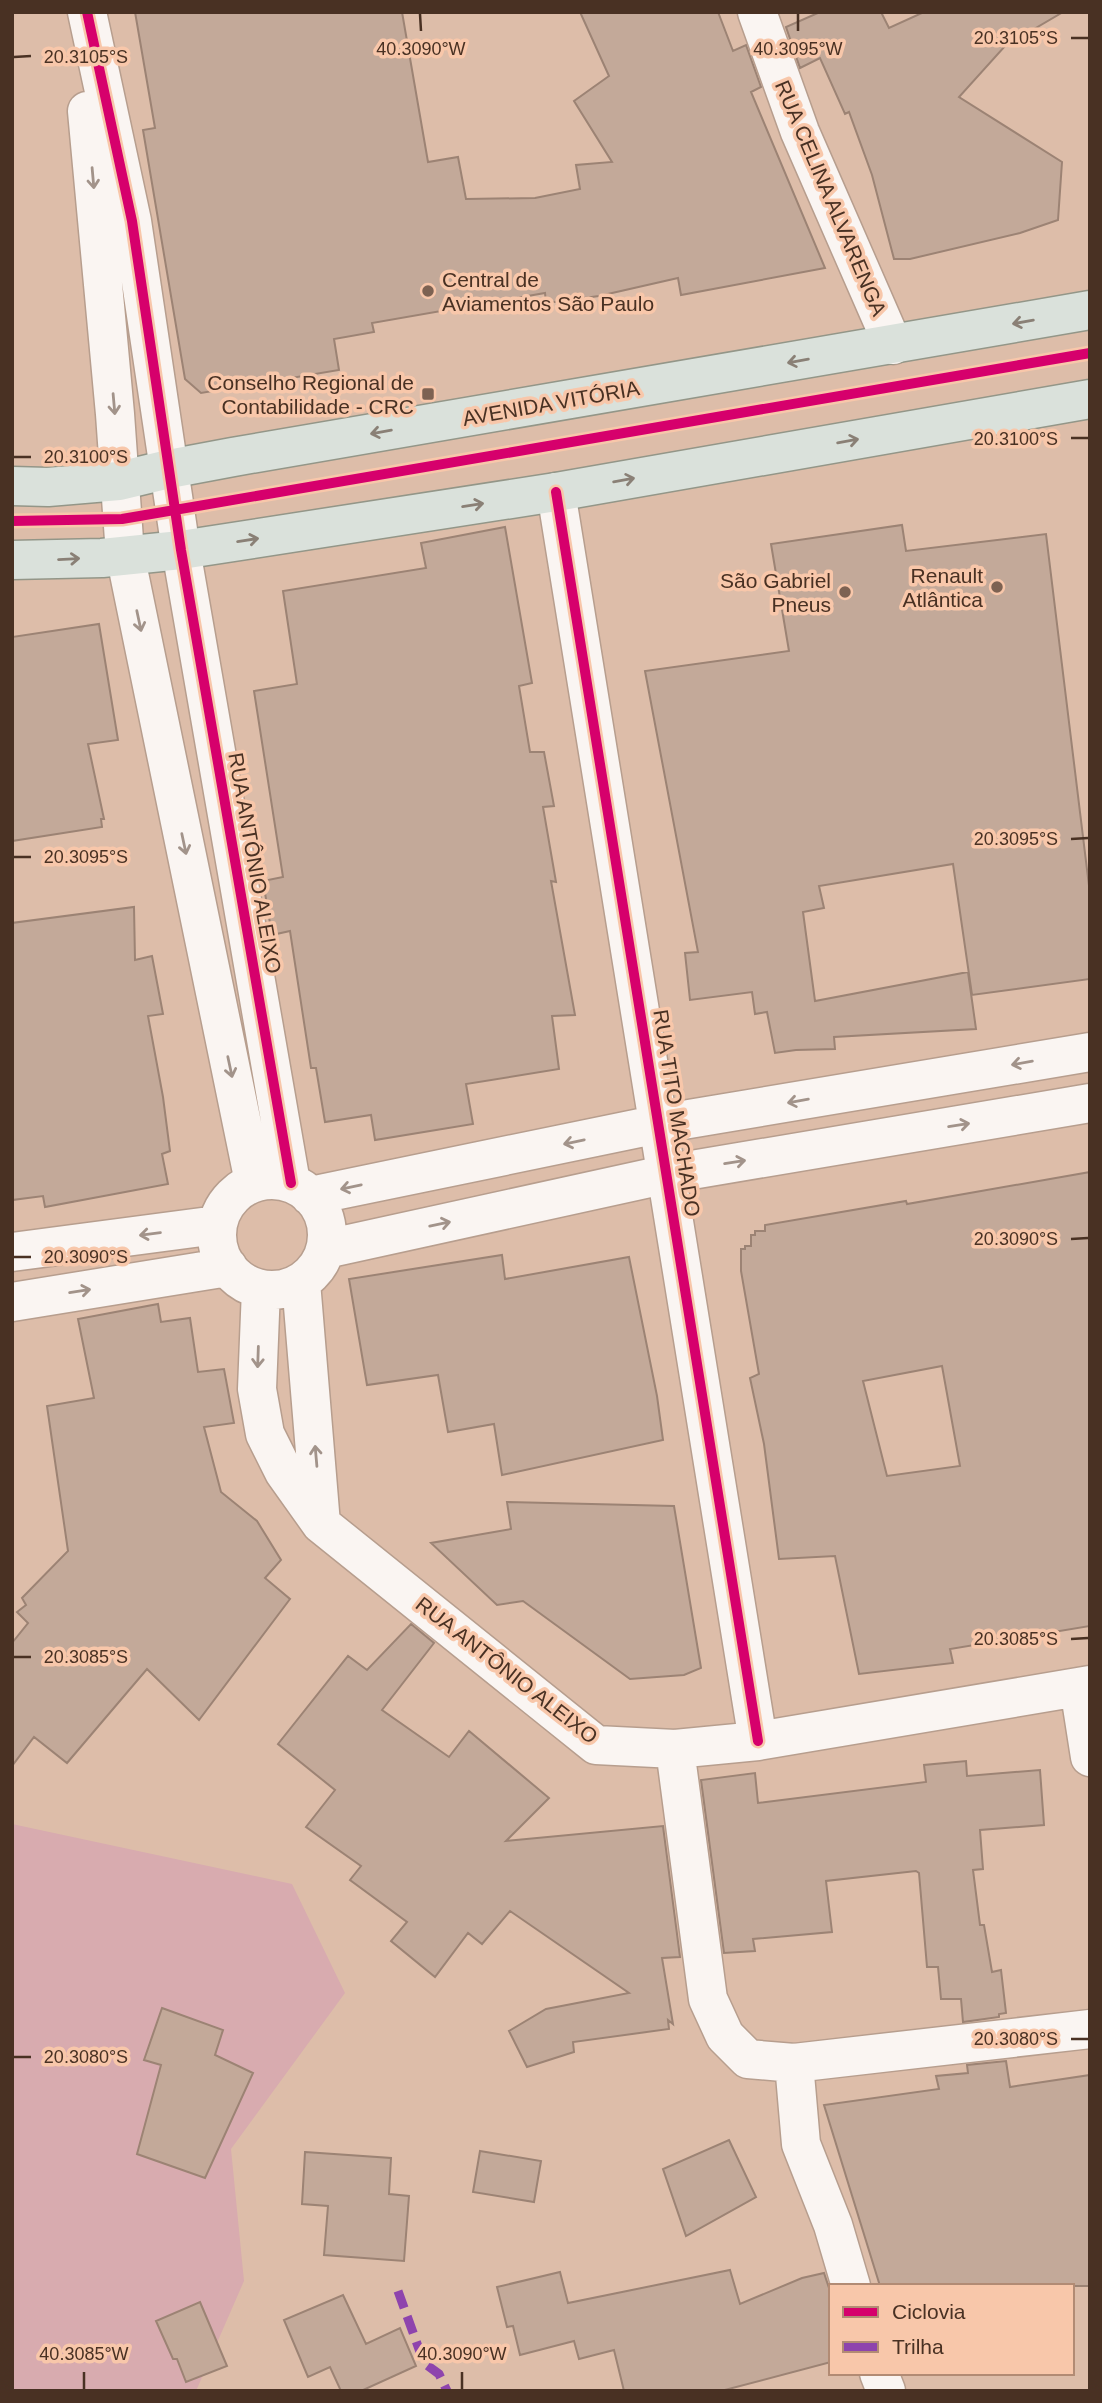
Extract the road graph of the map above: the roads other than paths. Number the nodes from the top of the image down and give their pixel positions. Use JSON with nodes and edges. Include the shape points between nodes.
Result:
{"nodes":[{"id":1,"x":78,"y":12,"type":"edge"},
{"id":2,"x":87,"y":12,"type":"edge"},
{"id":3,"x":757,"y":12,"type":"edge"},
{"id":4,"x":1090,"y":310,"type":"edge"},
{"id":5,"x":893,"y":345,"type":"junction"},
{"id":6,"x":1090,"y":399,"type":"edge"},
{"id":7,"x":169,"y":468,"type":"junction"},
{"id":8,"x":119,"y":481,"type":"junction"},
{"id":9,"x":12,"y":486,"type":"edge"},
{"id":10,"x":556,"y":492,"type":"junction"},
{"id":11,"x":181,"y":550,"type":"junction"},
{"id":12,"x":125,"y":554,"type":"junction"},
{"id":13,"x":12,"y":560,"type":"edge"},
{"id":14,"x":1090,"y":1052,"type":"edge"},
{"id":15,"x":1090,"y":1103,"type":"edge"},
{"id":16,"x":659,"y":1124,"type":"junction"},
{"id":17,"x":668,"y":1174,"type":"junction"},
{"id":18,"x":285,"y":1187,"type":"junction"},
{"id":19,"x":217,"y":1226,"type":"junction"},
{"id":20,"x":326,"y":1249,"type":"junction"},
{"id":21,"x":12,"y":1252,"type":"edge"},
{"id":22,"x":228,"y":1267,"type":"junction"},
{"id":23,"x":301,"y":1282,"type":"junction"},
{"id":24,"x":261,"y":1289,"type":"junction"},
{"id":25,"x":12,"y":1302,"type":"edge"},
{"id":26,"x":321,"y":1524,"type":"junction"},
{"id":27,"x":1084,"y":1686,"type":"edge"},
{"id":28,"x":758,"y":1741,"type":"junction"},
{"id":29,"x":675,"y":1749,"type":"junction"},
{"id":30,"x":1090,"y":1757,"type":"edge"},
{"id":31,"x":1090,"y":2029,"type":"edge"},
{"id":32,"x":794,"y":2063,"type":"junction"},
{"id":33,"x":850,"y":2284,"type":"edge"},
{"id":34,"x":880,"y":2375,"type":"edge"},
{"id":35,"x":887,"y":2391,"type":"edge"}],
"edges":[{"from":1,"to":8,"type":"street","one_way":true},
{"from":2,"to":7,"type":"street","name":"RUA ANTÔNIO ALEIXO","via":[[132,221]]},
{"from":3,"to":5,"type":"street","name":"RUA CELINA ALVARENGA","via":[[800,132]]},
{"from":4,"to":5,"type":"main road","name":"AVENIDA VITÓRIA","one_way":true},
{"from":5,"to":7,"type":"main road","name":"AVENIDA VITÓRIA","one_way":true},
{"from":10,"to":6,"type":"main road","one_way":true},
{"from":7,"to":8,"type":"main road","name":"AVENIDA VITÓRIA"},
{"from":7,"to":11,"type":"street","name":"RUA ANTÔNIO ALEIXO"},
{"from":8,"to":9,"type":"main road","name":"AVENIDA VITÓRIA"},
{"from":8,"to":12,"type":"street"},
{"from":11,"to":10,"type":"main road","one_way":true},
{"from":10,"to":16,"type":"street","name":"RUA TITO MACHADO"},
{"from":11,"to":12,"type":"main road"},
{"from":11,"to":18,"type":"street","name":"RUA ANTÔNIO ALEIXO"},
{"from":13,"to":12,"type":"main road","one_way":true},
{"from":12,"to":18,"type":"street","one_way":true},
{"from":14,"to":16,"type":"street","one_way":true},
{"from":17,"to":15,"type":"street","one_way":true},
{"from":16,"to":17,"type":"street","name":"RUA TITO MACHADO"},
{"from":16,"to":18,"type":"street","one_way":true},
{"from":20,"to":17,"type":"street","one_way":true},
{"from":17,"to":28,"type":"street","name":"RUA TITO MACHADO"},
{"from":18,"to":19,"type":"street","via":[[237,1192]]},
{"from":18,"to":20,"type":"street","via":[[320,1206],[328,1230]]},
{"from":19,"to":21,"type":"street","one_way":true},
{"from":19,"to":22,"type":"street","via":[[218,1245]]},
{"from":20,"to":23,"type":"street","via":[[316,1269]]},
{"from":22,"to":24,"type":"street","via":[[243,1282]]},
{"from":25,"to":22,"type":"street","one_way":true},
{"from":23,"to":24,"type":"street","via":[[288,1288]]},
{"from":26,"to":23,"type":"street","one_way":true},
{"from":24,"to":26,"type":"street","name":"RUA ANTÔNIO ALEIXO","one_way":true,"via":[[257,1389],[265,1434],[284,1472]]},
{"from":26,"to":29,"type":"street","name":"RUA ANTÔNIO ALEIXO","via":[[596,1745]]},
{"from":27,"to":28,"type":"street","name":"RUA ANTÔNIO ALEIXO"},
{"from":27,"to":30,"type":"street"},
{"from":28,"to":29,"type":"street","name":"RUA ANTÔNIO ALEIXO"},
{"from":29,"to":32,"type":"street","via":[[708,1999],[724,2036],[748,2059]]},
{"from":31,"to":32,"type":"street"},
{"from":32,"to":33,"type":"street","via":[[801,2144],[834,2225]]},
{"from":34,"to":35,"type":"street"}]}
